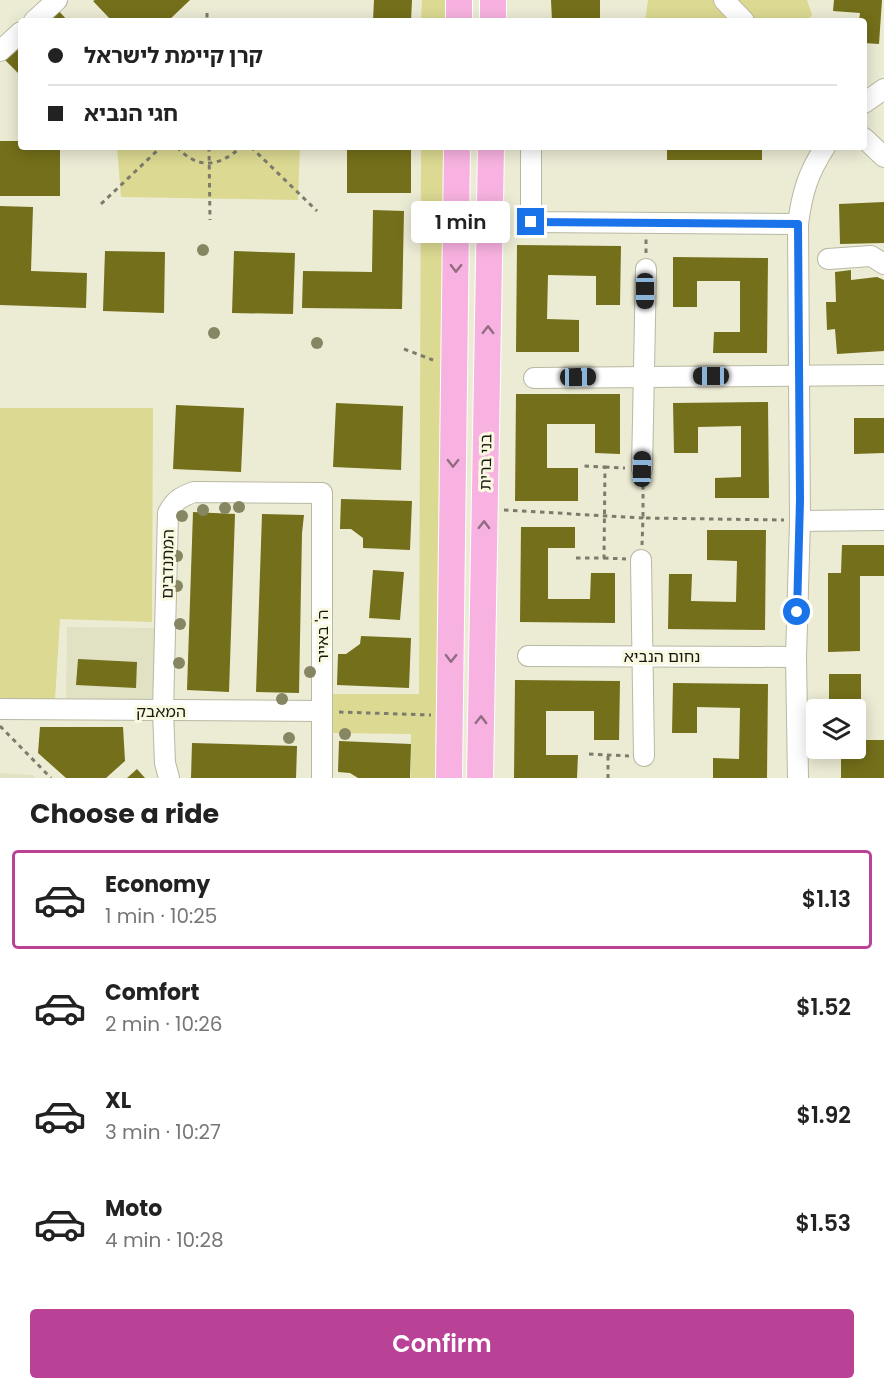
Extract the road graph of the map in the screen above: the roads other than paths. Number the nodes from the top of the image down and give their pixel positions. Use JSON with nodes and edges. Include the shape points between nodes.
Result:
{"nodes":[{"id":1,"x":57,"y":0,"type":"edge"},
{"id":2,"x":459,"y":0,"type":"edge"},
{"id":3,"x":493,"y":0,"type":"edge"},
{"id":4,"x":724,"y":0,"type":"edge"},
{"id":5,"x":37,"y":18,"type":"edge"},
{"id":6,"x":459,"y":18,"type":"edge"},
{"id":7,"x":493,"y":18,"type":"edge"},
{"id":8,"x":741,"y":18,"type":"edge"},
{"id":9,"x":18,"y":35,"type":"edge"},
{"id":10,"x":0,"y":51,"type":"edge"},
{"id":11,"x":884,"y":89,"type":"edge"},
{"id":12,"x":867,"y":101,"type":"edge"},
{"id":13,"x":867,"y":141,"type":"edge"},
{"id":14,"x":457,"y":150,"type":"edge"},
{"id":15,"x":491,"y":150,"type":"edge"},
{"id":16,"x":531,"y":150,"type":"edge"},
{"id":17,"x":823,"y":150,"type":"edge"},
{"id":18,"x":884,"y":157,"type":"edge"},
{"id":19,"x":798,"y":224,"type":"junction"},
{"id":20,"x":828,"y":260,"type":"dead end"},
{"id":21,"x":884,"y":264,"type":"edge"},
{"id":22,"x":646,"y":269,"type":"road end"},
{"id":23,"x":884,"y":375,"type":"edge"},
{"id":24,"x":645,"y":376,"type":"junction"},
{"id":25,"x":800,"y":376,"type":"junction"},
{"id":26,"x":534,"y":378,"type":"dead end"},
{"id":27,"x":643,"y":478,"type":"road end"},
{"id":28,"x":322,"y":493,"type":"joint"},
{"id":29,"x":884,"y":520,"type":"edge"},
{"id":30,"x":800,"y":521,"type":"junction"},
{"id":31,"x":642,"y":552,"type":"road end"},
{"id":32,"x":528,"y":656,"type":"dead end"},
{"id":33,"x":642,"y":656,"type":"junction"},
{"id":34,"x":796,"y":657,"type":"junction"},
{"id":35,"x":0,"y":710,"type":"edge"},
{"id":36,"x":163,"y":711,"type":"junction"},
{"id":37,"x":322,"y":711,"type":"junction"},
{"id":38,"x":644,"y":756,"type":"dead end"},
{"id":39,"x":170,"y":778,"type":"edge"},
{"id":40,"x":322,"y":778,"type":"edge"},
{"id":41,"x":449,"y":778,"type":"edge"},
{"id":42,"x":480,"y":778,"type":"edge"},
{"id":43,"x":798,"y":778,"type":"edge"}],
"edges":[{"from":1,"to":5,"type":"street"},
{"from":2,"to":6,"type":"main road"},
{"from":3,"to":7,"type":"main road"},
{"from":4,"to":8,"type":"street"},
{"from":9,"to":10,"type":"street"},
{"from":11,"to":12,"type":"street"},
{"from":13,"to":18,"type":"street"},
{"from":14,"to":41,"type":"main road","name":"בני ברית","one_way":true},
{"from":42,"to":15,"type":"main road","name":"בני ברית","one_way":true},
{"from":16,"to":19,"type":"street","via":[[531,222]]},
{"from":17,"to":19,"type":"street","via":[[812,166]]},
{"from":19,"to":25,"type":"street"},
{"from":20,"to":21,"type":"street","via":[[871,256]]},
{"from":22,"to":24,"type":"street"},
{"from":23,"to":25,"type":"street"},
{"from":24,"to":25,"type":"street"},
{"from":24,"to":26,"type":"street"},
{"from":24,"to":27,"type":"street"},
{"from":25,"to":30,"type":"street"},
{"from":28,"to":36,"type":"street","name":"המתנדבים","via":[[194,492],[172,504],[168,513]]},
{"from":28,"to":37,"type":"street","name":"ה' באייר"},
{"from":29,"to":30,"type":"street"},
{"from":30,"to":34,"type":"street"},
{"from":31,"to":33,"type":"street"},
{"from":32,"to":33,"type":"street","name":"נחום הנביא"},
{"from":33,"to":34,"type":"street","name":"נחום הנביא"},
{"from":33,"to":38,"type":"street"},
{"from":34,"to":43,"type":"street"},
{"from":35,"to":36,"type":"street","name":"המאבק"},
{"from":36,"to":37,"type":"street","name":"המאבק"},
{"from":36,"to":39,"type":"street","name":"המתנדבים","via":[[165,762]]},
{"from":37,"to":40,"type":"street","name":"ה' באייר"}]}
